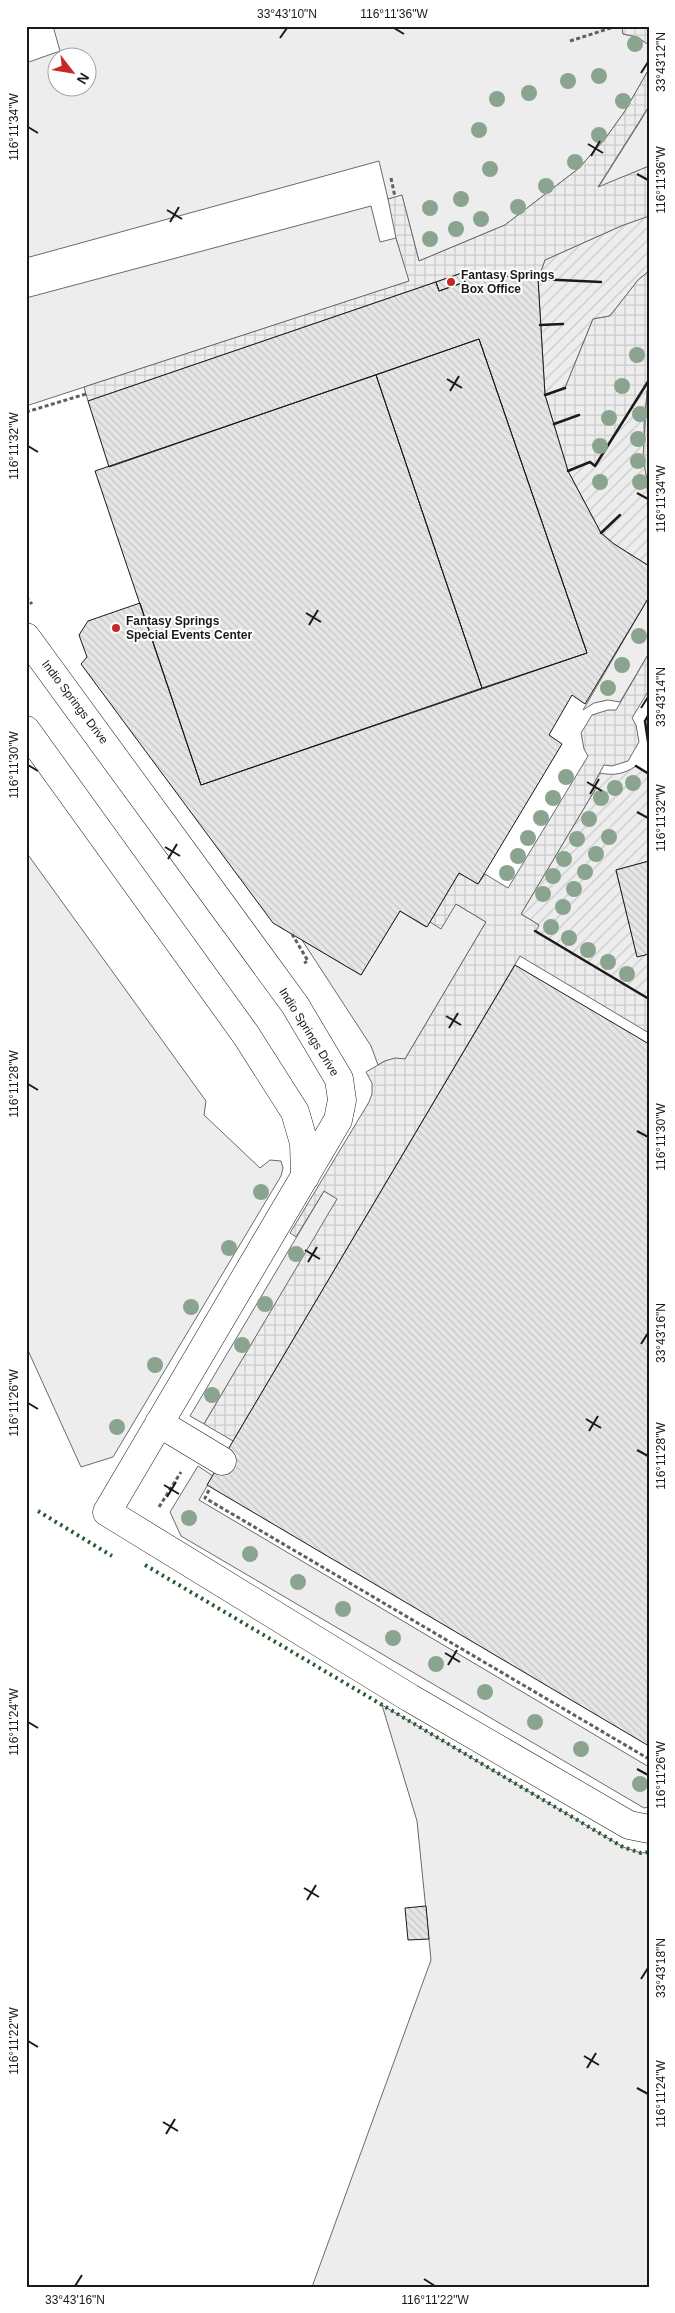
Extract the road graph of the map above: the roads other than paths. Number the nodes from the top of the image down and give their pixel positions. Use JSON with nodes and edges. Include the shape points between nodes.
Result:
{"nodes":[{"id":1,"x":26,"y":637,"type":"edge"},
{"id":2,"x":26,"y":730,"type":"edge"},
{"id":3,"x":305,"y":1177,"type":"junction"},
{"id":4,"x":158,"y":1422,"type":"junction"},
{"id":5,"x":222,"y":1461,"type":"dead end"},
{"id":6,"x":649,"y":1829,"type":"edge"}],
"edges":[{"from":1,"to":3,"type":"lane","name":"Indio Springs Drive","via":[[295,1005],[339,1079],[342,1100],[338,1120]]},
{"from":2,"to":3,"type":"lane","via":[[246,1035],[295,1112],[304,1142]]},
{"from":3,"to":4,"type":"lane","name":"Indio Springs Drive"},
{"from":4,"to":5,"type":"lane"},
{"from":4,"to":6,"type":"lane","name":"Indio Springs Drive","via":[[107,1512],[410,1698],[629,1825]]}]}
